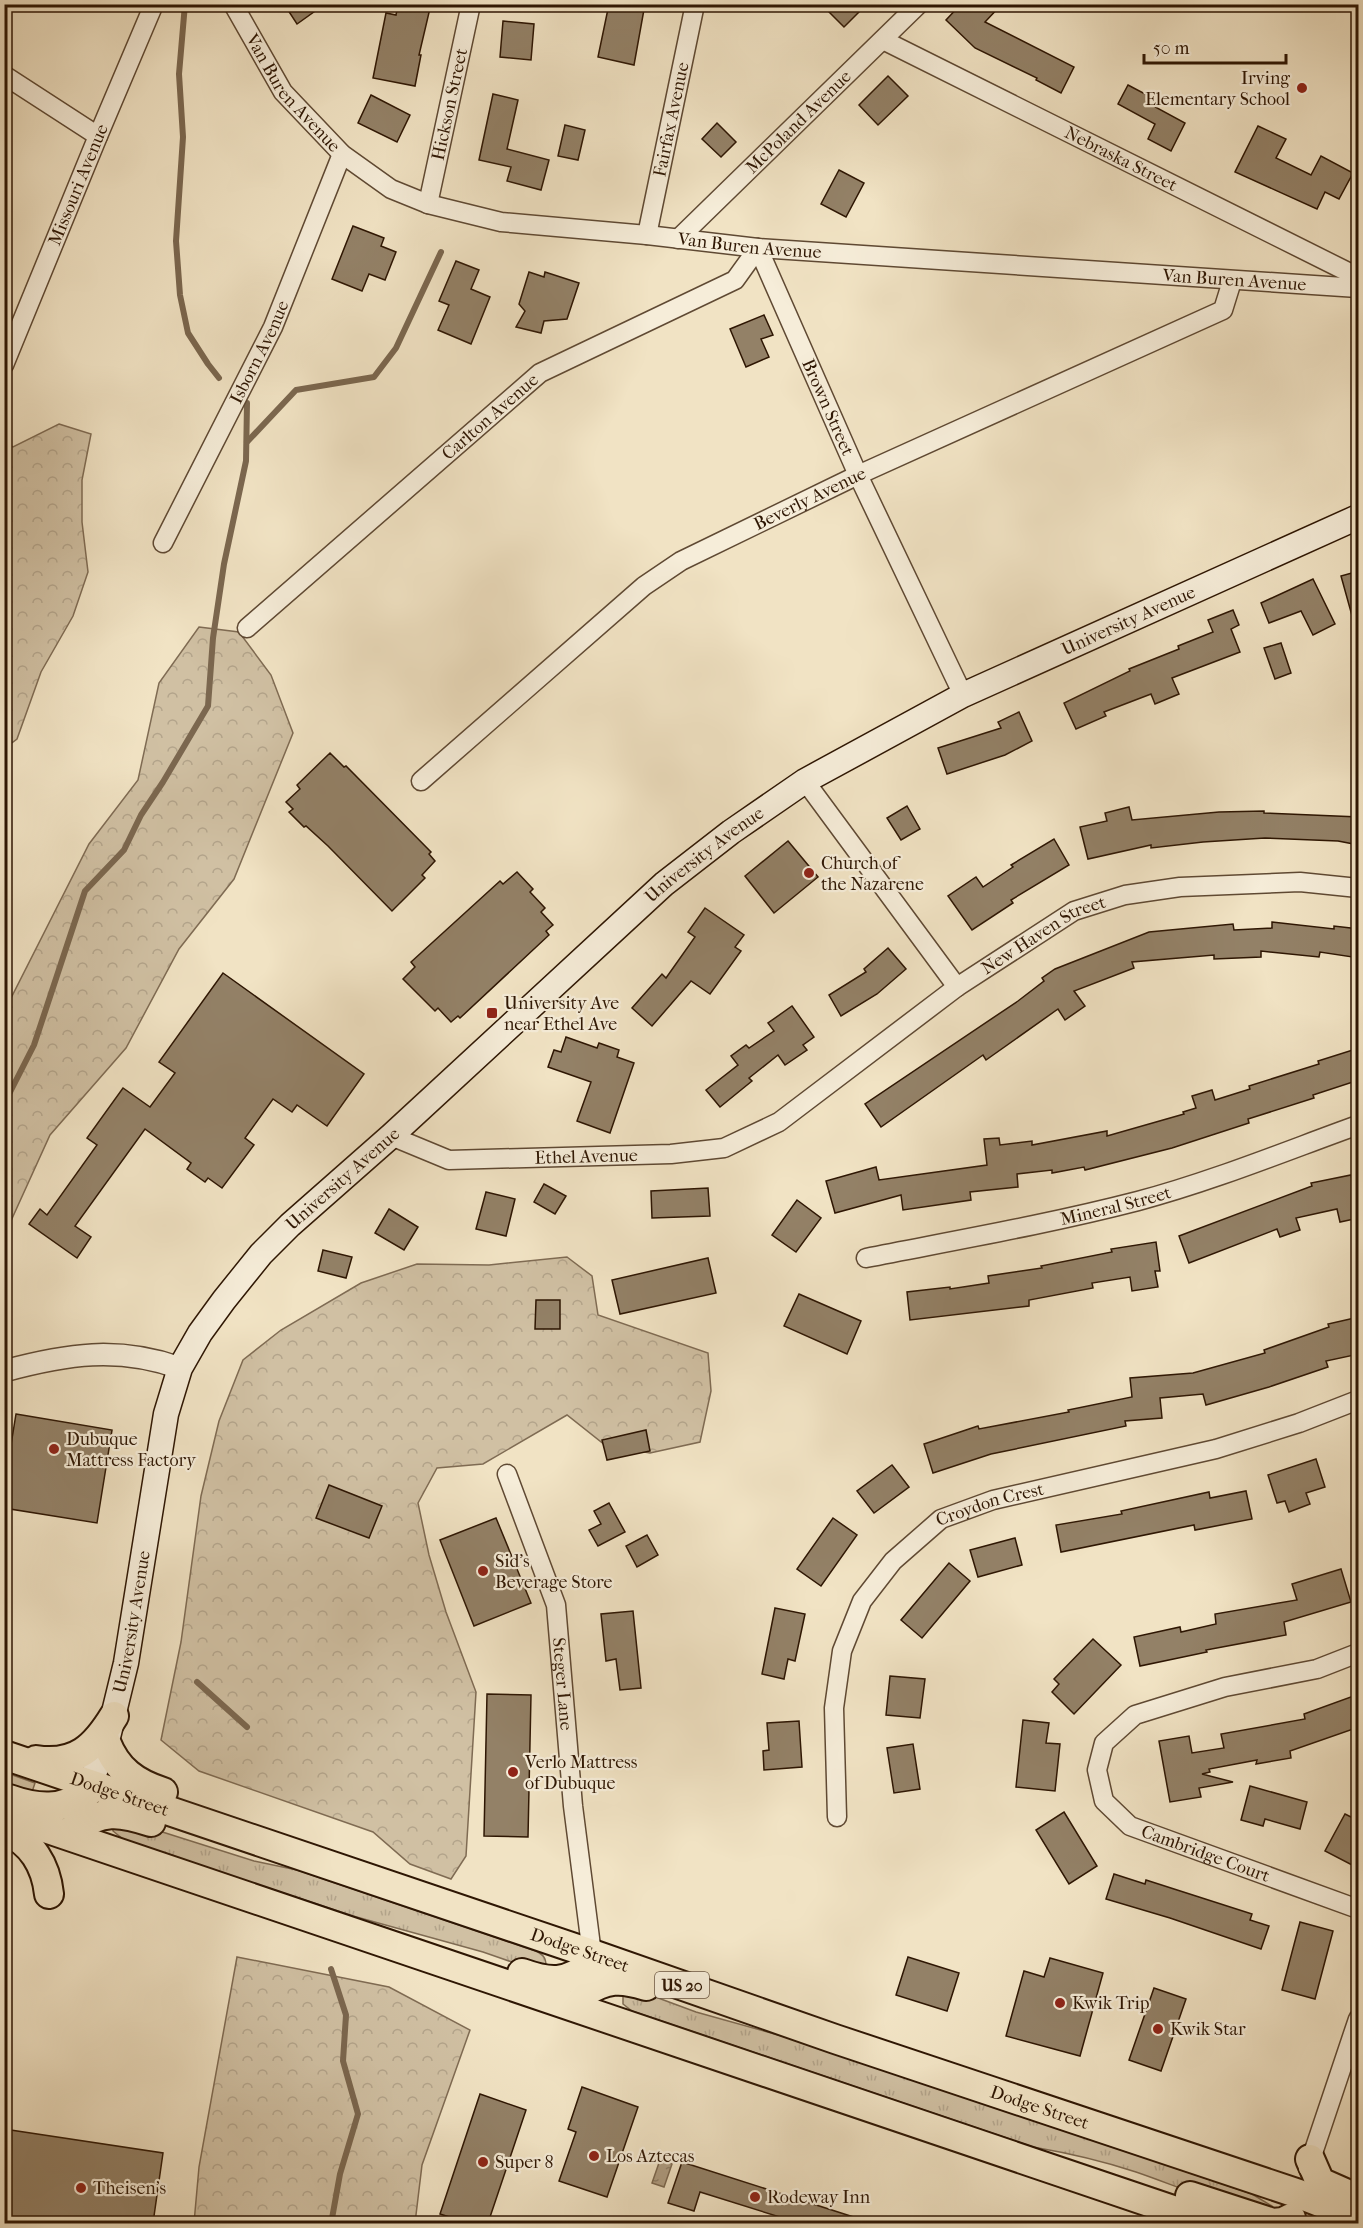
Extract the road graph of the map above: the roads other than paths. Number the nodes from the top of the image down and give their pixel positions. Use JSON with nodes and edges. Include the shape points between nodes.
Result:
{"nodes":[{"id":1,"x":154,"y":4,"type":"edge"},
{"id":2,"x":233,"y":4,"type":"edge"},
{"id":3,"x":471,"y":4,"type":"edge"},
{"id":4,"x":695,"y":4,"type":"edge"},
{"id":5,"x":919,"y":4,"type":"edge"},
{"id":6,"x":883,"y":40,"type":"junction"},
{"id":7,"x":4,"y":75,"type":"edge"},
{"id":8,"x":98,"y":136,"type":"junction"},
{"id":9,"x":342,"y":154,"type":"junction"},
{"id":10,"x":428,"y":204,"type":"junction"},
{"id":11,"x":647,"y":235,"type":"junction"},
{"id":12,"x":678,"y":239,"type":"junction"},
{"id":13,"x":758,"y":248,"type":"junction"},
{"id":14,"x":1359,"y":277,"type":"edge"},
{"id":15,"x":1232,"y":281,"type":"junction"},
{"id":16,"x":1359,"y":288,"type":"edge"},
{"id":17,"x":4,"y":365,"type":"edge"},
{"id":18,"x":858,"y":475,"type":"junction"},
{"id":19,"x":1359,"y":517,"type":"edge"},
{"id":20,"x":163,"y":543,"type":"dead end"},
{"id":21,"x":247,"y":628,"type":"dead end"},
{"id":22,"x":963,"y":695,"type":"junction"},
{"id":23,"x":421,"y":781,"type":"dead end"},
{"id":24,"x":805,"y":781,"type":"junction"},
{"id":25,"x":1359,"y":888,"type":"edge"},
{"id":26,"x":957,"y":987,"type":"junction"},
{"id":27,"x":779,"y":1122,"type":"joint"},
{"id":28,"x":1359,"y":1125,"type":"edge"},
{"id":29,"x":391,"y":1136,"type":"junction"},
{"id":30,"x":866,"y":1258,"type":"dead end"},
{"id":31,"x":180,"y":1368,"type":"junction"},
{"id":32,"x":4,"y":1371,"type":"edge"},
{"id":33,"x":1359,"y":1400,"type":"edge"},
{"id":34,"x":507,"y":1474,"type":"dead end"},
{"id":35,"x":1359,"y":1653,"type":"edge"},
{"id":36,"x":110,"y":1729,"type":"junction"},
{"id":37,"x":7,"y":1756,"type":"edge"},
{"id":38,"x":89,"y":1789,"type":"junction"},
{"id":39,"x":4,"y":1797,"type":"edge"},
{"id":40,"x":4,"y":1814,"type":"edge"},
{"id":41,"x":837,"y":1816,"type":"dead end"},
{"id":42,"x":4,"y":1831,"type":"edge"},
{"id":43,"x":71,"y":1833,"type":"junction"},
{"id":44,"x":311,"y":1859,"type":"junction"},
{"id":45,"x":49,"y":1894,"type":"dead end"},
{"id":46,"x":1359,"y":1909,"type":"edge"},
{"id":47,"x":378,"y":1940,"type":"junction"},
{"id":48,"x":591,"y":1959,"type":"junction"},
{"id":49,"x":582,"y":2000,"type":"junction"},
{"id":50,"x":1359,"y":2019,"type":"edge"},
{"id":51,"x":787,"y":2022,"type":"junction"},
{"id":52,"x":1310,"y":2159,"type":"junction"},
{"id":53,"x":1039,"y":2163,"type":"junction"},
{"id":54,"x":1359,"y":2199,"type":"edge"},
{"id":55,"x":1296,"y":2215,"type":"edge"},
{"id":56,"x":1359,"y":2217,"type":"edge"},
{"id":57,"x":1172,"y":2223,"type":"edge"},
{"id":58,"x":1214,"y":2223,"type":"edge"},
{"id":59,"x":1332,"y":2223,"type":"edge"}],
"edges":[{"from":1,"to":8,"type":"street","name":"Missouri Avenue"},
{"from":2,"to":9,"type":"street","name":"Van Buren Avenue","via":[[283,92]]},
{"from":3,"to":10,"type":"street","name":"Hickson Street"},
{"from":4,"to":11,"type":"street","name":"Fairfax Avenue"},
{"from":5,"to":6,"type":"street","name":"McPoland Avenue"},
{"from":6,"to":12,"type":"street","name":"McPoland Avenue"},
{"from":6,"to":14,"type":"street","name":"Nebraska Street"},
{"from":7,"to":8,"type":"street"},
{"from":8,"to":17,"type":"street","name":"Missouri Avenue"},
{"from":9,"to":10,"type":"street","name":"Van Buren Avenue","via":[[391,189]]},
{"from":9,"to":20,"type":"street","name":"Isborn Avenue","via":[[273,327]]},
{"from":10,"to":11,"type":"street","name":"Van Buren Avenue","via":[[501,222]]},
{"from":11,"to":12,"type":"street","name":"Van Buren Avenue"},
{"from":12,"to":13,"type":"street","name":"Van Buren Avenue"},
{"from":13,"to":15,"type":"street","name":"Van Buren Avenue"},
{"from":13,"to":18,"type":"street","name":"Brown Street"},
{"from":13,"to":21,"type":"street","name":"Carlton Avenue","via":[[735,280],[540,373]]},
{"from":15,"to":16,"type":"street","name":"Van Buren Avenue"},
{"from":15,"to":18,"type":"street","name":"Beverly Avenue","via":[[1223,310]]},
{"from":18,"to":22,"type":"street","name":"Brown Street"},
{"from":18,"to":23,"type":"street","name":"Beverly Avenue","via":[[681,561],[644,586]]},
{"from":19,"to":22,"type":"main road","name":"University Avenue"},
{"from":22,"to":24,"type":"main road","name":"University Avenue"},
{"from":24,"to":26,"type":"street"},
{"from":24,"to":29,"type":"main road","name":"University Avenue","via":[[664,884]]},
{"from":25,"to":26,"type":"street","name":"New Haven Street","via":[[1300,882],[1218,884],[1125,895],[1074,911]]},
{"from":26,"to":27,"type":"street","name":"New Haven Street"},
{"from":27,"to":29,"type":"street","name":"Ethel Avenue","via":[[724,1148],[659,1154],[449,1160]]},
{"from":28,"to":30,"type":"street","name":"Mineral Street","via":[[1140,1200]]},
{"from":29,"to":31,"type":"main road","name":"University Avenue","via":[[261,1254],[200,1334]]},
{"from":31,"to":32,"type":"street","via":[[128,1354],[93,1354],[40,1361]]},
{"from":31,"to":36,"type":"main road","name":"University Avenue","via":[[166,1414],[126,1663]]},
{"from":33,"to":41,"type":"street","name":"Croydon Crest","via":[[1216,1449],[993,1500],[941,1519],[893,1561],[862,1601],[842,1651],[834,1708]]},
{"from":34,"to":48,"type":"street","name":"Steger Lane","via":[[556,1605]]},
{"from":35,"to":46,"type":"street","name":"Cambridge Court","via":[[1317,1669],[1225,1687],[1135,1715],[1104,1743],[1097,1770],[1104,1801],[1130,1826]]},
{"from":36,"to":37,"type":"highway","via":[[81,1754],[61,1761]]},
{"from":36,"to":38,"type":"main road","name":"University Avenue"},
{"from":36,"to":44,"type":"highway","via":[[118,1765],[137,1782],[249,1820],[290,1840]]},
{"from":37,"to":38,"type":"highway","name":"Dodge Street","number":"US 20"},
{"from":38,"to":39,"type":"highway","via":[[69,1804],[51,1807]]},
{"from":38,"to":43,"type":"main road","name":"University Avenue"},
{"from":38,"to":44,"type":"highway","name":"Dodge Street","number":"US 20"},
{"from":40,"to":43,"type":"highway"},
{"from":42,"to":45,"type":"highway","via":[[21,1838],[38,1857]]},
{"from":43,"to":44,"type":"highway","via":[[99,1816],[125,1814],[215,1844]]},
{"from":43,"to":47,"type":"highway"},
{"from":44,"to":48,"type":"highway","name":"Dodge Street","number":"US 20"},
{"from":47,"to":48,"type":"highway","via":[[470,1954],[554,1980],[573,1977]]},
{"from":47,"to":49,"type":"highway"},
{"from":48,"to":49,"type":"street","name":"Steger Lane"},
{"from":48,"to":51,"type":"highway","name":"Dodge Street","number":"US 20"},
{"from":49,"to":51,"type":"highway","via":[[594,1986],[616,1980],[720,2010]]},
{"from":49,"to":53,"type":"highway"},
{"from":50,"to":52,"type":"street"},
{"from":51,"to":55,"type":"highway","name":"Dodge Street","number":"US 20"},
{"from":52,"to":54,"type":"highway","via":[[1320,2182]]},
{"from":52,"to":55,"type":"street"},
{"from":53,"to":55,"type":"highway","via":[[1100,2167],[1273,2223]]},
{"from":53,"to":57,"type":"highway","via":[[1106,2199]]},
{"from":53,"to":58,"type":"highway"},
{"from":55,"to":56,"type":"highway","name":"Dodge Street","number":"US 20"},
{"from":55,"to":59,"type":"highway"}]}
